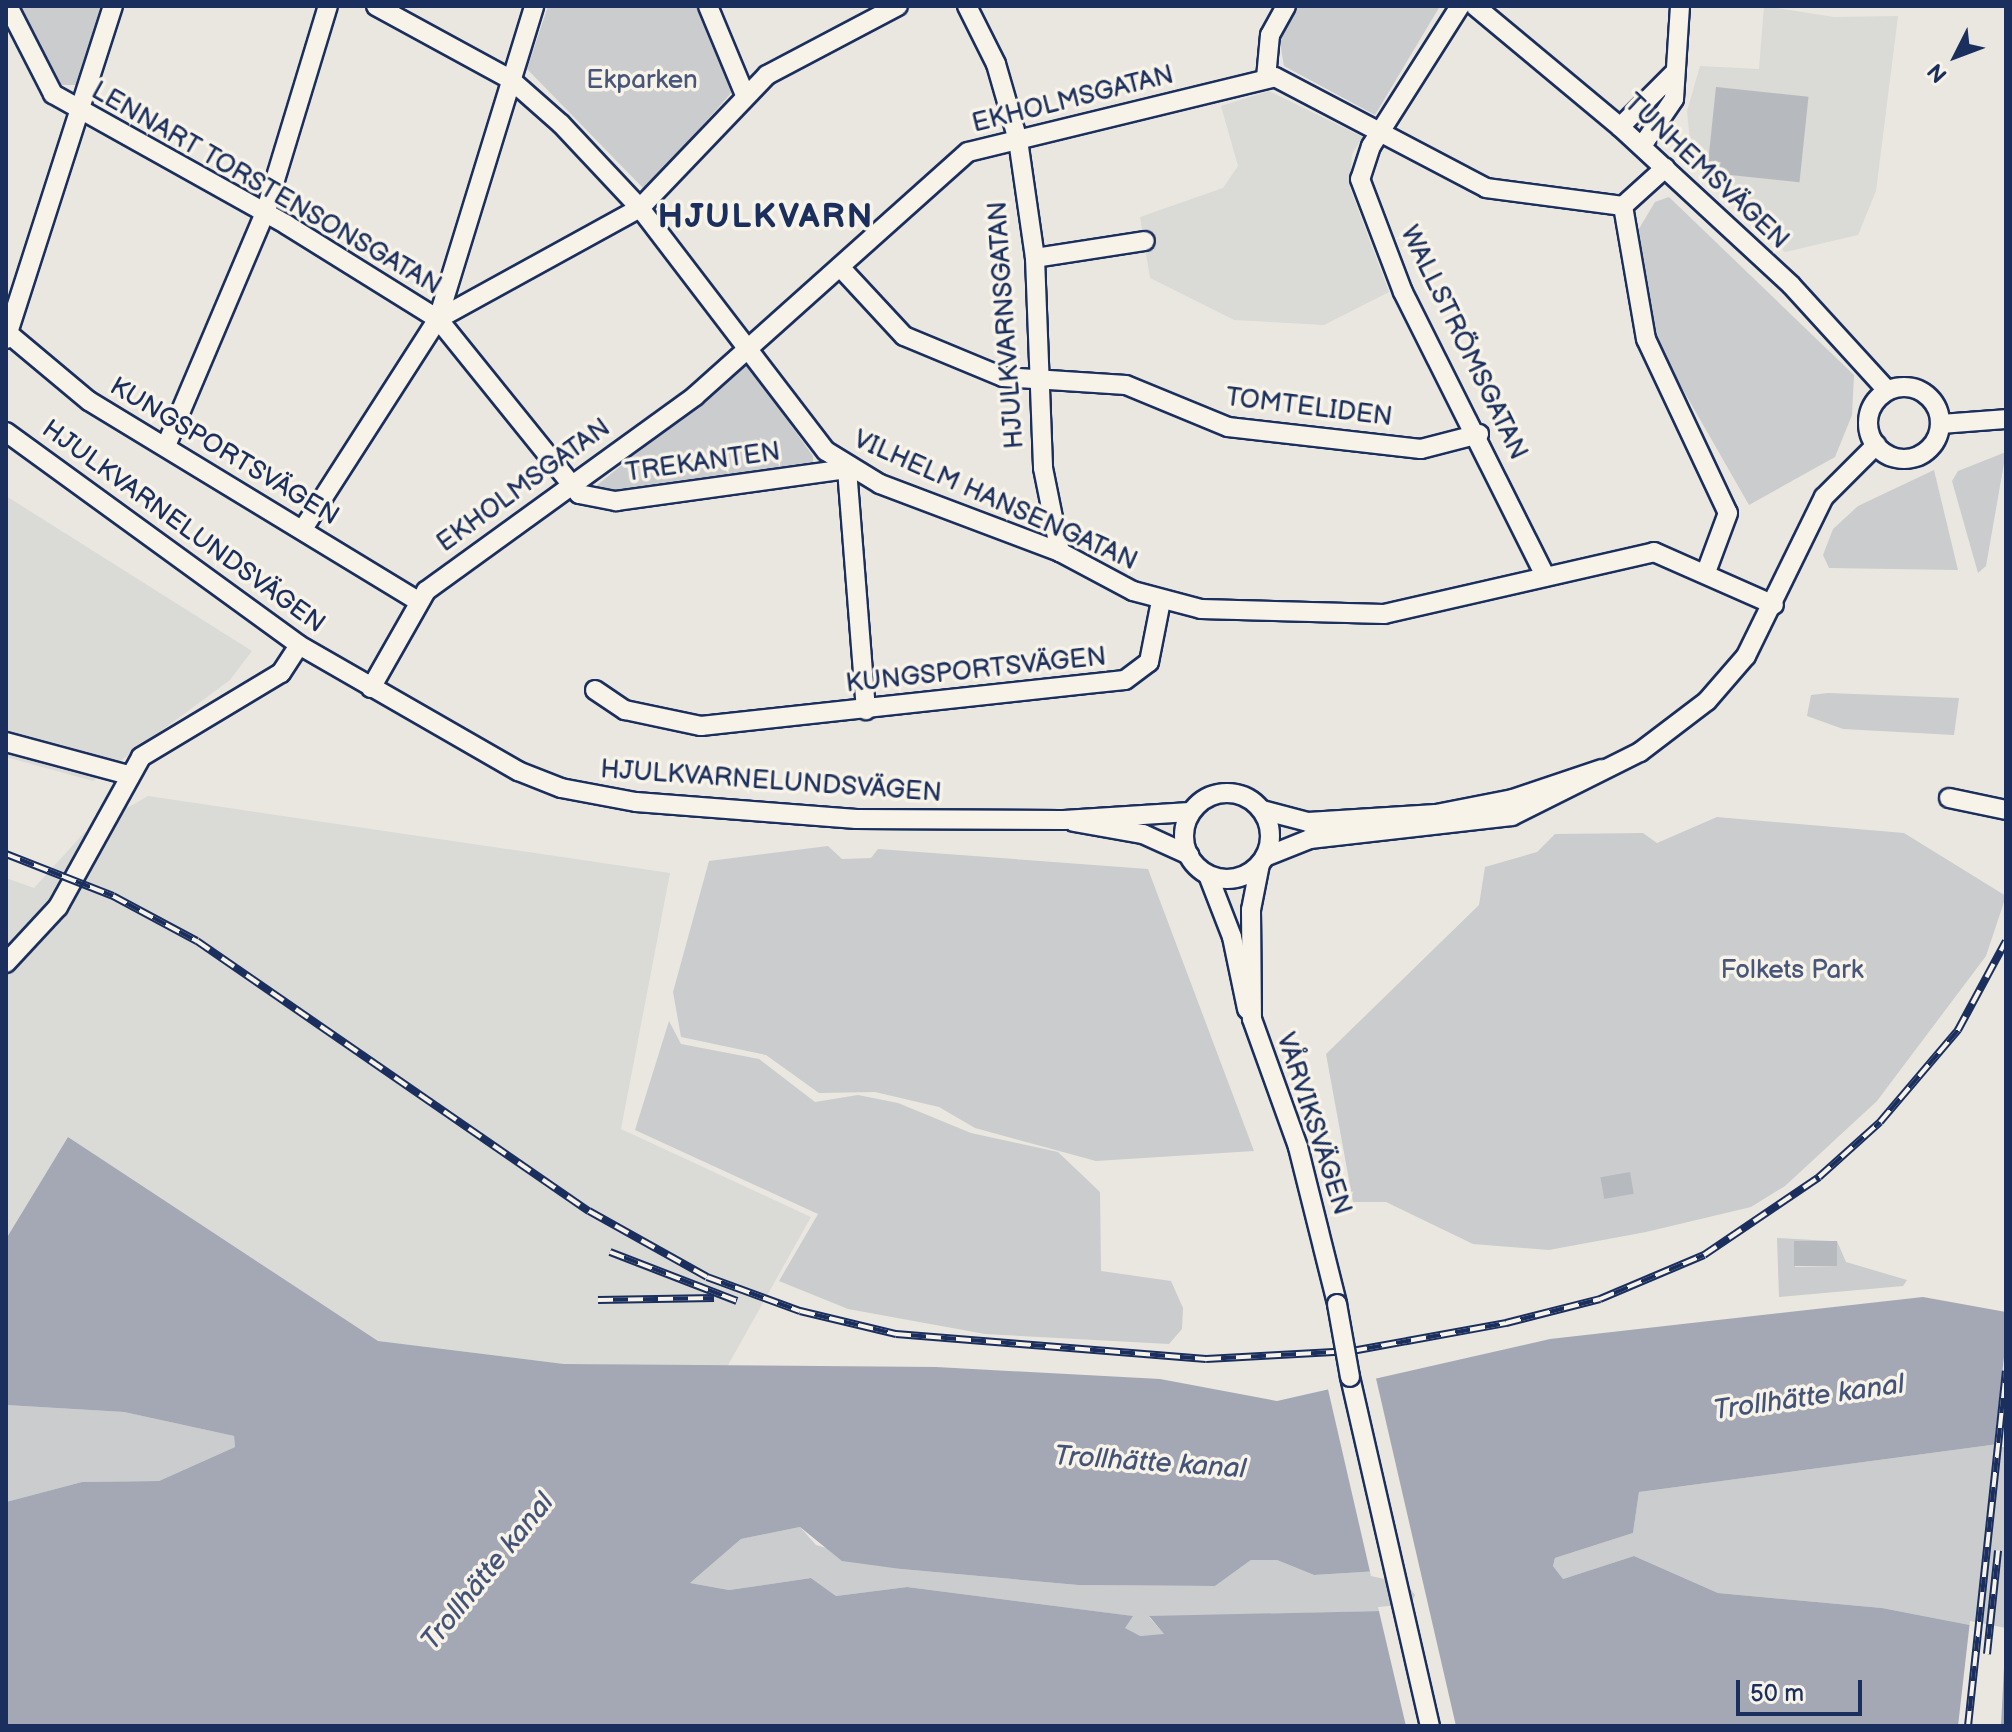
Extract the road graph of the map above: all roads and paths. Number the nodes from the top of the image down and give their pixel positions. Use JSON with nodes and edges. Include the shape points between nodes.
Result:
{"nodes":[{"id":1,"x":8,"y":6,"type":"edge"},
{"id":2,"x":113,"y":6,"type":"edge"},
{"id":3,"x":328,"y":6,"type":"edge"},
{"id":4,"x":376,"y":6,"type":"edge"},
{"id":5,"x":534,"y":6,"type":"edge"},
{"id":6,"x":708,"y":6,"type":"edge"},
{"id":7,"x":898,"y":6,"type":"edge"},
{"id":8,"x":967,"y":6,"type":"edge"},
{"id":9,"x":1286,"y":6,"type":"edge"},
{"id":10,"x":1460,"y":6,"type":"edge"},
{"id":11,"x":1475,"y":6,"type":"edge"},
{"id":12,"x":1680,"y":6,"type":"edge"},
{"id":13,"x":1675,"y":72,"type":"junction"},
{"id":14,"x":1266,"y":78,"type":"junction"},
{"id":15,"x":510,"y":79,"type":"junction"},
{"id":16,"x":745,"y":95,"type":"junction"},
{"id":17,"x":78,"y":109,"type":"junction"},
{"id":18,"x":1620,"y":127,"type":"junction"},
{"id":19,"x":1380,"y":131,"type":"junction"},
{"id":20,"x":1018,"y":140,"type":"junction"},
{"id":21,"x":1642,"y":146,"type":"junction"},
{"id":22,"x":1665,"y":168,"type":"junction"},
{"id":23,"x":1623,"y":206,"type":"junction"},
{"id":24,"x":640,"y":208,"type":"junction"},
{"id":25,"x":265,"y":213,"type":"junction"},
{"id":26,"x":1145,"y":241,"type":"dead end"},
{"id":27,"x":1035,"y":258,"type":"junction"},
{"id":28,"x":840,"y":267,"type":"junction"},
{"id":29,"x":438,"y":319,"type":"junction"},
{"id":30,"x":8,"y":337,"type":"edge"},
{"id":31,"x":746,"y":348,"type":"junction"},
{"id":32,"x":1035,"y":383,"type":"junction"},
{"id":33,"x":1887,"y":390,"type":"junction"},
{"id":34,"x":2006,"y":419,"type":"edge"},
{"id":35,"x":1940,"y":424,"type":"junction"},
{"id":36,"x":6,"y":432,"type":"edge"},
{"id":37,"x":1479,"y":434,"type":"junction"},
{"id":38,"x":1876,"y":445,"type":"junction"},
{"id":39,"x":166,"y":446,"type":"junction"},
{"id":40,"x":847,"y":469,"type":"junction"},
{"id":41,"x":571,"y":485,"type":"junction"},
{"id":42,"x":303,"y":529,"type":"junction"},
{"id":43,"x":1060,"y":552,"type":"junction"},
{"id":44,"x":1706,"y":572,"type":"junction"},
{"id":45,"x":1545,"y":576,"type":"junction"},
{"id":46,"x":1161,"y":601,"type":"junction"},
{"id":47,"x":419,"y":602,"type":"junction"},
{"id":48,"x":1774,"y":605,"type":"junction"},
{"id":49,"x":299,"y":645,"type":"junction"},
{"id":50,"x":371,"y":688,"type":"junction"},
{"id":51,"x":595,"y":690,"type":"dead end"},
{"id":52,"x":866,"y":710,"type":"junction"},
{"id":53,"x":6,"y":742,"type":"edge"},
{"id":54,"x":1602,"y":769,"type":"junction"},
{"id":55,"x":128,"y":775,"type":"junction"},
{"id":56,"x":1949,"y":798,"type":"dead end"},
{"id":57,"x":1262,"y":810,"type":"junction"},
{"id":58,"x":2006,"y":810,"type":"edge"},
{"id":59,"x":1190,"y":812,"type":"junction"},
{"id":60,"x":1064,"y":820,"type":"junction"},
{"id":61,"x":1189,"y":855,"type":"junction"},
{"id":62,"x":1263,"y":860,"type":"junction"},
{"id":63,"x":1208,"y":875,"type":"junction"},
{"id":64,"x":6,"y":963,"type":"edge"},
{"id":65,"x":1252,"y":1019,"type":"junction"},
{"id":66,"x":1430,"y":1726,"type":"edge"}],
"edges":[{"from":1,"to":17,"type":"street","name":"LENNART TORSTENSONSGATAN","via":[[44,81]]},
{"from":2,"to":17,"type":"street"},
{"from":3,"to":25,"type":"street"},
{"from":4,"to":15,"type":"street","name":"VILHELM HANSENGATAN"},
{"from":5,"to":15,"type":"street"},
{"from":6,"to":16,"type":"street"},
{"from":7,"to":16,"type":"street","via":[[767,75]]},
{"from":8,"to":20,"type":"street","name":"HJULKVARNSGATAN","via":[[996,64]]},
{"from":9,"to":14,"type":"street","via":[[1270,35]]},
{"from":10,"to":19,"type":"street","name":"WALLSTRÖMSGATAN"},
{"from":11,"to":18,"type":"street","name":"TUNHEMSVÄGEN"},
{"from":12,"to":13,"type":"street"},
{"from":13,"to":18,"type":"street"},
{"from":13,"to":21,"type":"street","via":[[1670,111]]},
{"from":14,"to":19,"type":"street","via":[[1286,81]]},
{"from":14,"to":20,"type":"street","name":"EKHOLMSGATAN"},
{"from":15,"to":24,"type":"street","name":"VILHELM HANSENGATAN"},
{"from":15,"to":29,"type":"street"},
{"from":16,"to":24,"type":"street"},
{"from":17,"to":25,"type":"street","name":"LENNART TORSTENSONSGATAN"},
{"from":17,"to":30,"type":"street"},
{"from":18,"to":21,"type":"street","name":"TUNHEMSVÄGEN"},
{"from":19,"to":23,"type":"street","via":[[1486,188]]},
{"from":19,"to":37,"type":"street","name":"WALLSTRÖMSGATAN","via":[[1364,166],[1362,191],[1403,292]]},
{"from":20,"to":27,"type":"street","name":"HJULKVARNSGATAN"},
{"from":20,"to":28,"type":"street","name":"EKHOLMSGATAN","via":[[968,152]]},
{"from":21,"to":22,"type":"street","name":"TUNHEMSVÄGEN"},
{"from":22,"to":23,"type":"street"},
{"from":22,"to":33,"type":"street","name":"TUNHEMSVÄGEN","via":[[1869,362]]},
{"from":23,"to":44,"type":"street","via":[[1646,339],[1728,513]]},
{"from":24,"to":29,"type":"street"},
{"from":24,"to":31,"type":"street","name":"VILHELM HANSENGATAN"},
{"from":25,"to":29,"type":"street","name":"LENNART TORSTENSONSGATAN"},
{"from":25,"to":39,"type":"street"},
{"from":26,"to":27,"type":"street"},
{"from":27,"to":32,"type":"street","name":"HJULKVARNSGATAN"},
{"from":28,"to":31,"type":"street","name":"EKHOLMSGATAN"},
{"from":28,"to":32,"type":"street","name":"TOMTELIDEN","via":[[904,336]]},
{"from":29,"to":41,"type":"street","name":"LENNART TORSTENSONSGATAN"},
{"from":29,"to":42,"type":"street"},
{"from":30,"to":39,"type":"street","name":"KUNGSPORTSVÄGEN","via":[[89,401]]},
{"from":31,"to":40,"type":"street","name":"VILHELM HANSENGATAN"},
{"from":31,"to":41,"type":"street","name":"EKHOLMSGATAN","via":[[695,396]]},
{"from":32,"to":37,"type":"street","name":"TOMTELIDEN","via":[[1126,385],[1228,427],[1421,449]]},
{"from":32,"to":43,"type":"street","name":"HJULKVARNSGATAN"},
{"from":33,"to":35,"type":"street","via":[[1923,392]]},
{"from":33,"to":38,"type":"street","via":[[1869,415]]},
{"from":34,"to":35,"type":"street"},
{"from":35,"to":38,"type":"street","via":[[1933,444],[1915,457],[1894,457]]},
{"from":36,"to":49,"type":"street","name":"HJULKVARNELUNDSVÄGEN"},
{"from":37,"to":45,"type":"street","name":"WALLSTRÖMSGATAN"},
{"from":38,"to":48,"type":"street","via":[[1824,497]]},
{"from":39,"to":42,"type":"street","name":"KUNGSPORTSVÄGEN"},
{"from":40,"to":41,"type":"street","name":"TREKANTEN","via":[[616,501],[593,500]]},
{"from":40,"to":43,"type":"street","name":"VILHELM HANSENGATAN"},
{"from":40,"to":52,"type":"street"},
{"from":41,"to":47,"type":"street","name":"EKHOLMSGATAN","via":[[447,572]]},
{"from":42,"to":47,"type":"street","name":"KUNGSPORTSVÄGEN"},
{"from":43,"to":46,"type":"street","name":"VILHELM HANSENGATAN"},
{"from":44,"to":45,"type":"street","via":[[1654,552]]},
{"from":44,"to":48,"type":"street"},
{"from":45,"to":46,"type":"street","via":[[1384,614],[1201,609]]},
{"from":46,"to":52,"type":"street","name":"KUNGSPORTSVÄGEN","via":[[1149,662],[1125,680]]},
{"from":47,"to":50,"type":"street","name":"EKHOLMSGATAN"},
{"from":48,"to":54,"type":"street","via":[[1746,656],[1707,701],[1640,752]]},
{"from":49,"to":50,"type":"street","name":"HJULKVARNELUNDSVÄGEN"},
{"from":49,"to":55,"type":"street","via":[[281,673],[167,736]]},
{"from":50,"to":60,"type":"street","name":"HJULKVARNELUNDSVÄGEN","via":[[518,771],[593,797],[856,819]]},
{"from":51,"to":52,"type":"street","name":"KUNGSPORTSVÄGEN","via":[[625,710],[701,726]]},
{"from":53,"to":55,"type":"street"},
{"from":54,"to":57,"type":"street","via":[[1513,799],[1436,814],[1308,822]]},
{"from":54,"to":62,"type":"street","via":[[1567,793],[1481,824],[1310,839]]},
{"from":55,"to":64,"type":"street","via":[[58,907]]},
{"from":56,"to":58,"type":"street"},
{"from":57,"to":59,"type":"street","via":[[1230,792],[1212,795]]},
{"from":57,"to":62,"type":"street","via":[[1271,836]]},
{"from":59,"to":60,"type":"street","name":"HJULKVARNELUNDSVÄGEN"},
{"from":59,"to":61,"type":"street","via":[[1184,830]]},
{"from":60,"to":61,"type":"street","name":"HJULKVARNELUNDSVÄGEN","via":[[1143,834]]},
{"from":61,"to":63,"type":"street"},
{"from":62,"to":63,"type":"street","via":[[1233,879]]},
{"from":62,"to":65,"type":"street","name":"VÅRVIKSVÄGEN","via":[[1251,910]]},
{"from":63,"to":65,"type":"street"},
{"from":65,"to":66,"type":"street","name":"VÅRVIKSVÄGEN","bridge":true,"via":[[1302,1159]]}]}
